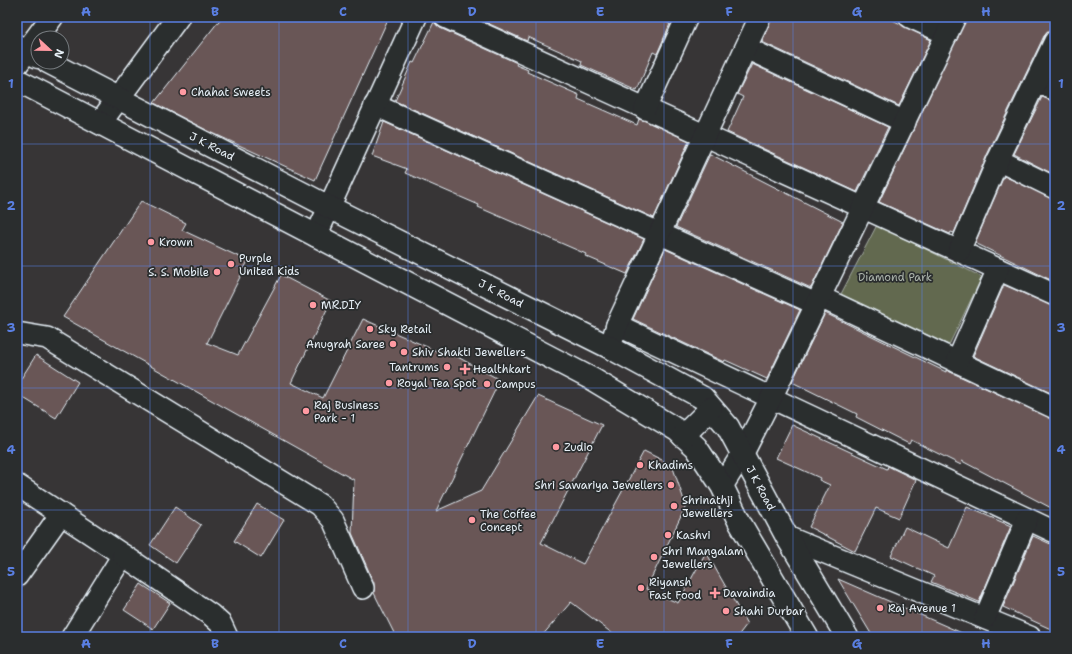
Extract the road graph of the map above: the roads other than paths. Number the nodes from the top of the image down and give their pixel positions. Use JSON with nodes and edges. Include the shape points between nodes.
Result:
{"nodes":[{"id":1,"x":52,"y":17,"type":"edge"},
{"id":2,"x":178,"y":17,"type":"edge"},
{"id":3,"x":416,"y":17,"type":"edge"},
{"id":4,"x":445,"y":17,"type":"edge"},
{"id":5,"x":687,"y":17,"type":"edge"},
{"id":6,"x":760,"y":17,"type":"edge"},
{"id":7,"x":910,"y":17,"type":"edge"},
{"id":8,"x":951,"y":26,"type":"edge"},
{"id":9,"x":1055,"y":41,"type":"edge"},
{"id":10,"x":746,"y":48,"type":"junction"},
{"id":11,"x":25,"y":54,"type":"edge"},
{"id":12,"x":63,"y":70,"type":"edge"},
{"id":13,"x":17,"y":80,"type":"edge"},
{"id":14,"x":1036,"y":81,"type":"junction"},
{"id":15,"x":1055,"y":90,"type":"edge"},
{"id":16,"x":118,"y":99,"type":"junction"},
{"id":17,"x":375,"y":105,"type":"junction"},
{"id":18,"x":645,"y":109,"type":"junction"},
{"id":19,"x":905,"y":122,"type":"junction"},
{"id":20,"x":100,"y":123,"type":"junction"},
{"id":21,"x":705,"y":136,"type":"junction"},
{"id":22,"x":998,"y":160,"type":"junction"},
{"id":23,"x":1055,"y":188,"type":"edge"},
{"id":24,"x":329,"y":206,"type":"junction"},
{"id":25,"x":863,"y":208,"type":"junction"},
{"id":26,"x":660,"y":233,"type":"junction"},
{"id":27,"x":316,"y":236,"type":"junction"},
{"id":28,"x":959,"y":252,"type":"junction"},
{"id":29,"x":998,"y":269,"type":"junction"},
{"id":30,"x":1055,"y":295,"type":"edge"},
{"id":31,"x":818,"y":301,"type":"junction"},
{"id":32,"x":617,"y":325,"type":"junction"},
{"id":33,"x":17,"y":333,"type":"edge"},
{"id":34,"x":609,"y":347,"type":"junction"},
{"id":35,"x":957,"y":362,"type":"junction"},
{"id":36,"x":771,"y":398,"type":"junction"},
{"id":37,"x":711,"y":408,"type":"junction"},
{"id":38,"x":1055,"y":408,"type":"edge"},
{"id":39,"x":683,"y":436,"type":"junction"},
{"id":40,"x":743,"y":453,"type":"junction"},
{"id":41,"x":17,"y":485,"type":"edge"},
{"id":42,"x":722,"y":486,"type":"junction"},
{"id":43,"x":61,"y":514,"type":"junction"},
{"id":44,"x":1027,"y":519,"type":"junction"},
{"id":45,"x":1055,"y":532,"type":"edge"},
{"id":46,"x":787,"y":537,"type":"junction"},
{"id":47,"x":124,"y":555,"type":"junction"},
{"id":48,"x":17,"y":576,"type":"edge"},
{"id":49,"x":363,"y":588,"type":"dead end"},
{"id":50,"x":985,"y":618,"type":"junction"},
{"id":51,"x":72,"y":637,"type":"edge"},
{"id":52,"x":227,"y":637,"type":"edge"},
{"id":53,"x":807,"y":637,"type":"edge"},
{"id":54,"x":846,"y":637,"type":"edge"},
{"id":55,"x":1030,"y":637,"type":"edge"}],
"edges":[{"from":1,"to":11,"type":"main road"},
{"from":2,"to":16,"type":"main road"},
{"from":3,"to":17,"type":"street"},
{"from":4,"to":18,"type":"street"},
{"from":5,"to":18,"type":"street"},
{"from":6,"to":10,"type":"street"},
{"from":7,"to":8,"type":"street"},
{"from":8,"to":19,"type":"street"},
{"from":9,"to":14,"type":"street"},
{"from":10,"to":19,"type":"street"},
{"from":10,"to":21,"type":"street"},
{"from":12,"to":16,"type":"main road","name":"J K Road"},
{"from":13,"to":20,"type":"main road"},
{"from":14,"to":15,"type":"street"},
{"from":14,"to":22,"type":"street"},
{"from":16,"to":20,"type":"main road"},
{"from":16,"to":24,"type":"main road","name":"J K Road"},
{"from":17,"to":24,"type":"street"},
{"from":17,"to":26,"type":"street"},
{"from":18,"to":21,"type":"street"},
{"from":19,"to":25,"type":"street"},
{"from":20,"to":27,"type":"main road"},
{"from":21,"to":25,"type":"street"},
{"from":21,"to":26,"type":"street"},
{"from":22,"to":23,"type":"street"},
{"from":22,"to":28,"type":"street"},
{"from":24,"to":27,"type":"street"},
{"from":24,"to":34,"type":"main road","name":"J K Road"},
{"from":25,"to":28,"type":"street"},
{"from":25,"to":31,"type":"street"},
{"from":26,"to":31,"type":"street"},
{"from":26,"to":32,"type":"street"},
{"from":27,"to":39,"type":"main road","via":[[592,379]]},
{"from":28,"to":29,"type":"street"},
{"from":29,"to":30,"type":"street"},
{"from":29,"to":35,"type":"street"},
{"from":31,"to":35,"type":"street"},
{"from":31,"to":36,"type":"street"},
{"from":32,"to":34,"type":"street"},
{"from":32,"to":36,"type":"street"},
{"from":33,"to":49,"type":"street","via":[[47,338],[320,505],[333,520]]},
{"from":34,"to":37,"type":"main road","name":"J K Road","via":[[703,398]]},
{"from":35,"to":38,"type":"street"},
{"from":36,"to":40,"type":"street"},
{"from":36,"to":44,"type":"street"},
{"from":37,"to":39,"type":"main road"},
{"from":37,"to":40,"type":"main road","name":"J K Road","via":[[728,427]]},
{"from":39,"to":42,"type":"main road","via":[[696,447]]},
{"from":40,"to":42,"type":"street"},
{"from":40,"to":46,"type":"main road","name":"J K Road"},
{"from":41,"to":43,"type":"street"},
{"from":42,"to":53,"type":"main road","via":[[740,523]]},
{"from":43,"to":47,"type":"street"},
{"from":43,"to":48,"type":"street"},
{"from":44,"to":45,"type":"street"},
{"from":44,"to":50,"type":"street"},
{"from":46,"to":50,"type":"street"},
{"from":46,"to":54,"type":"main road","name":"J K Road"},
{"from":47,"to":51,"type":"street"},
{"from":47,"to":52,"type":"street","via":[[211,615],[221,624]]},
{"from":50,"to":55,"type":"street"}]}
